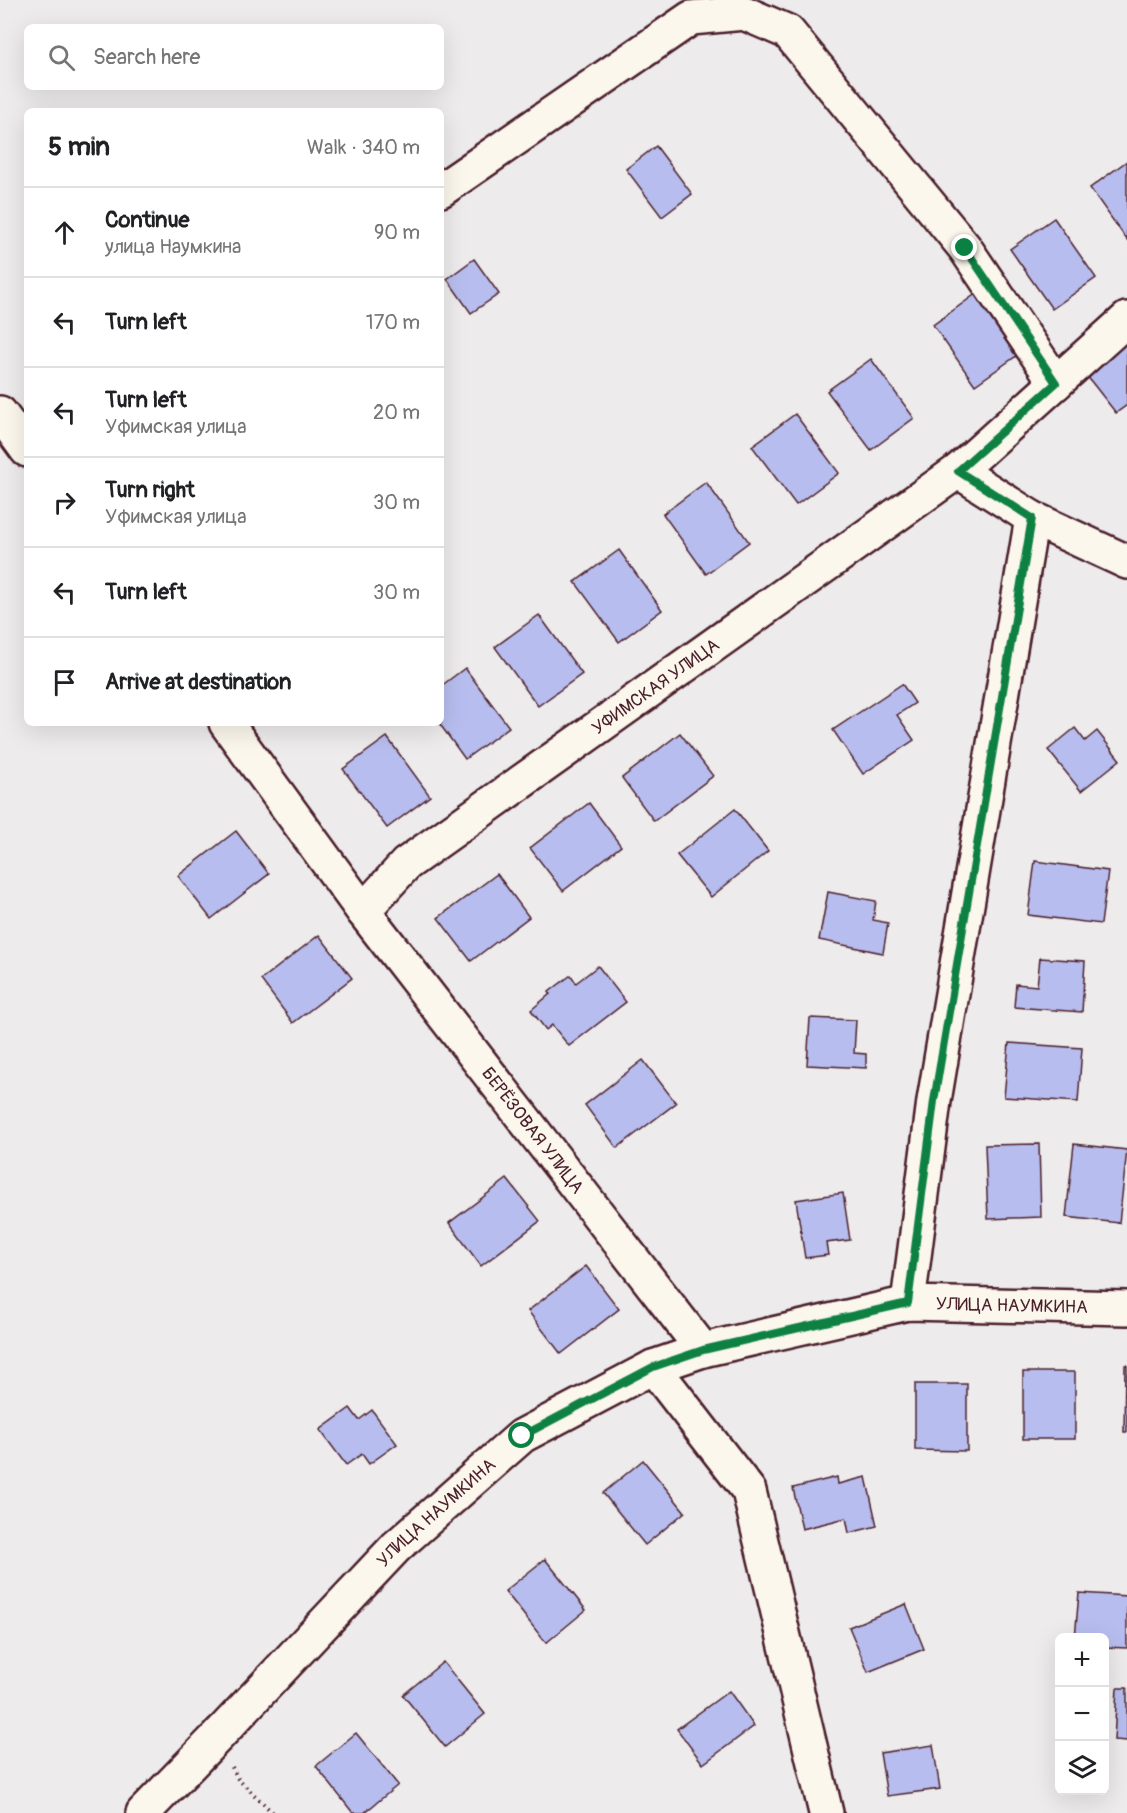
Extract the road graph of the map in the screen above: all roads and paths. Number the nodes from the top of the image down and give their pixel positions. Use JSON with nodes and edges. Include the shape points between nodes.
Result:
{"nodes":[{"id":1,"x":444,"y":188,"type":"edge"},
{"id":2,"x":1127,"y":319,"type":"edge"},
{"id":3,"x":1056,"y":383,"type":"junction"},
{"id":4,"x":0,"y":413,"type":"edge"},
{"id":5,"x":24,"y":446,"type":"edge"},
{"id":6,"x":958,"y":471,"type":"junction"},
{"id":7,"x":1032,"y":518,"type":"junction"},
{"id":8,"x":1127,"y":562,"type":"edge"},
{"id":9,"x":228,"y":726,"type":"edge"},
{"id":10,"x":363,"y":911,"type":"junction"},
{"id":11,"x":908,"y":1303,"type":"junction"},
{"id":12,"x":1127,"y":1308,"type":"edge"},
{"id":13,"x":703,"y":1350,"type":"junction"},
{"id":14,"x":653,"y":1367,"type":"junction"},
{"id":15,"x":217,"y":1737,"type":"junction"},
{"id":16,"x":143,"y":1813,"type":"edge"},
{"id":17,"x":273,"y":1813,"type":"edge"},
{"id":18,"x":826,"y":1813,"type":"edge"}],
"edges":[{"from":1,"to":3,"type":"street","via":[[691,18],[744,13],[788,33],[795,41],[965,248]]},
{"from":2,"to":3,"type":"street","name":"УФИМСКАЯ УЛИЦА"},
{"from":3,"to":6,"type":"street","name":"УФИМСКАЯ УЛИЦА"},
{"from":4,"to":5,"type":"street"},
{"from":6,"to":7,"type":"street"},
{"from":6,"to":10,"type":"street","name":"УФИМСКАЯ УЛИЦА","via":[[406,864]]},
{"from":7,"to":8,"type":"street"},
{"from":7,"to":11,"type":"street","via":[[934,1101]]},
{"from":9,"to":10,"type":"street","name":"БЕРЁЗОВАЯ УЛИЦА"},
{"from":10,"to":13,"type":"street","name":"БЕРЁЗОВАЯ УЛИЦА"},
{"from":11,"to":12,"type":"street","name":"УЛИЦА НАУМКИНА"},
{"from":11,"to":13,"type":"street","name":"УЛИЦА НАУМКИНА"},
{"from":13,"to":14,"type":"street","name":"УЛИЦА НАУМКИНА"},
{"from":14,"to":15,"type":"street","name":"УЛИЦА НАУМКИНА","via":[[522,1436],[396,1547]]},
{"from":14,"to":18,"type":"street","via":[[748,1491]]},
{"from":15,"to":16,"type":"street","name":"УЛИЦА НАУМКИНА"},
{"from":15,"to":17,"type":"path","via":[[238,1779]]}]}
